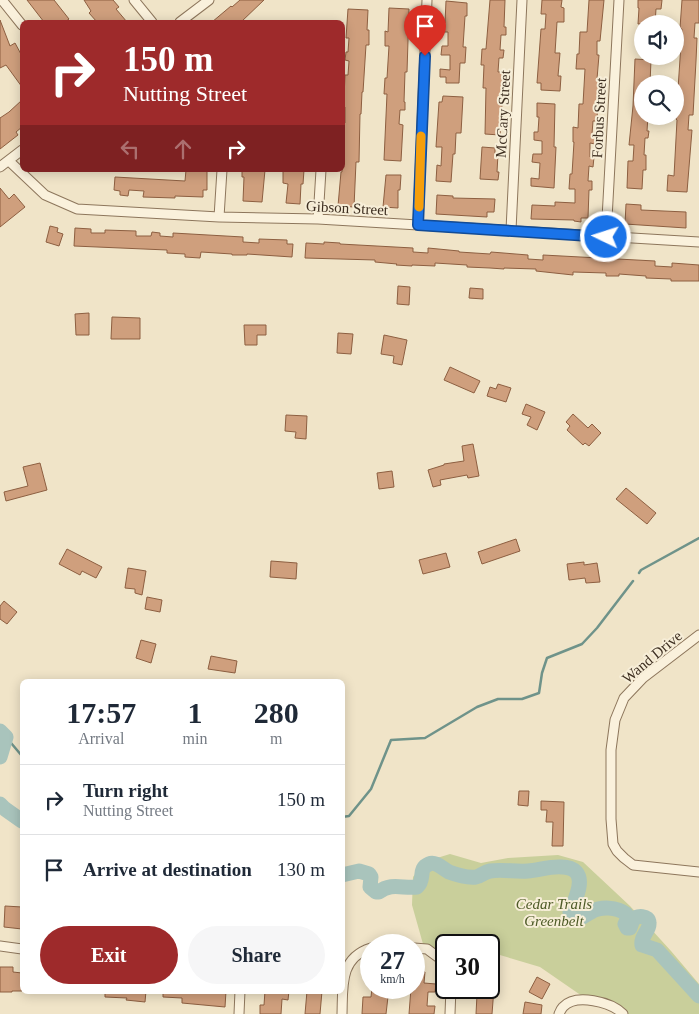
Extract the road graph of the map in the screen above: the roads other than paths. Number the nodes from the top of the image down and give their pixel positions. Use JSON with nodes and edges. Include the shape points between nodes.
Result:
{"nodes":[{"id":1,"x":2,"y":0,"type":"edge"},
{"id":2,"x":134,"y":0,"type":"edge"},
{"id":3,"x":209,"y":0,"type":"edge"},
{"id":4,"x":427,"y":0,"type":"edge"},
{"id":5,"x":522,"y":0,"type":"edge"},
{"id":6,"x":619,"y":0,"type":"edge"},
{"id":7,"x":150,"y":20,"type":"edge"},
{"id":8,"x":183,"y":20,"type":"edge"},
{"id":9,"x":20,"y":22,"type":"edge"},
{"id":10,"x":20,"y":152,"type":"edge"},
{"id":11,"x":9,"y":161,"type":"junction"},
{"id":12,"x":0,"y":168,"type":"edge"},
{"id":13,"x":20,"y":171,"type":"edge"},
{"id":14,"x":21,"y":172,"type":"edge"},
{"id":15,"x":222,"y":172,"type":"edge"},
{"id":16,"x":321,"y":172,"type":"edge"},
{"id":17,"x":219,"y":218,"type":"junction"},
{"id":18,"x":318,"y":220,"type":"junction"},
{"id":19,"x":418,"y":225,"type":"junction"},
{"id":20,"x":511,"y":230,"type":"junction"},
{"id":21,"x":606,"y":237,"type":"junction"},
{"id":22,"x":699,"y":242,"type":"edge"},
{"id":23,"x":699,"y":635,"type":"edge"},
{"id":24,"x":699,"y":872,"type":"edge"},
{"id":25,"x":0,"y":946,"type":"edge"},
{"id":26,"x":20,"y":949,"type":"edge"},
{"id":27,"x":360,"y":953,"type":"edge"},
{"id":28,"x":345,"y":973,"type":"edge"},
{"id":29,"x":240,"y":994,"type":"edge"},
{"id":30,"x":343,"y":994,"type":"edge"},
{"id":31,"x":451,"y":999,"type":"edge"},
{"id":32,"x":561,"y":1010,"type":"edge"},
{"id":33,"x":238,"y":1014,"type":"edge"},
{"id":34,"x":342,"y":1014,"type":"edge"},
{"id":35,"x":450,"y":1014,"type":"edge"},
{"id":36,"x":623,"y":1014,"type":"edge"}],
"edges":[{"from":1,"to":9,"type":"street"},
{"from":2,"to":7,"type":"street"},
{"from":3,"to":8,"type":"street"},
{"from":4,"to":19,"type":"street"},
{"from":5,"to":20,"type":"street","name":"McCary Street"},
{"from":6,"to":21,"type":"street","name":"Forbus Street"},
{"from":10,"to":11,"type":"street"},
{"from":11,"to":12,"type":"street"},
{"from":11,"to":13,"type":"street","name":"Gibson Street"},
{"from":14,"to":17,"type":"street","name":"Gibson Street","via":[[45,195],[77,209]]},
{"from":15,"to":17,"type":"street"},
{"from":16,"to":18,"type":"street"},
{"from":17,"to":18,"type":"street","name":"Gibson Street"},
{"from":18,"to":19,"type":"street","name":"Gibson Street"},
{"from":19,"to":20,"type":"street","name":"Gibson Street"},
{"from":20,"to":21,"type":"street","name":"Gibson Street"},
{"from":21,"to":22,"type":"street","name":"Gibson Street"},
{"from":23,"to":24,"type":"street","name":"Wand Drive","via":[[643,678],[624,698],[615,720],[611,750],[611,819],[613,844],[617,851],[632,865]]},
{"from":25,"to":26,"type":"street"},
{"from":27,"to":28,"type":"street","via":[[347,966]]},
{"from":29,"to":33,"type":"street"},
{"from":30,"to":34,"type":"street"},
{"from":31,"to":35,"type":"street"},
{"from":32,"to":36,"type":"street","via":[[576,1000],[595,1001]]}]}
